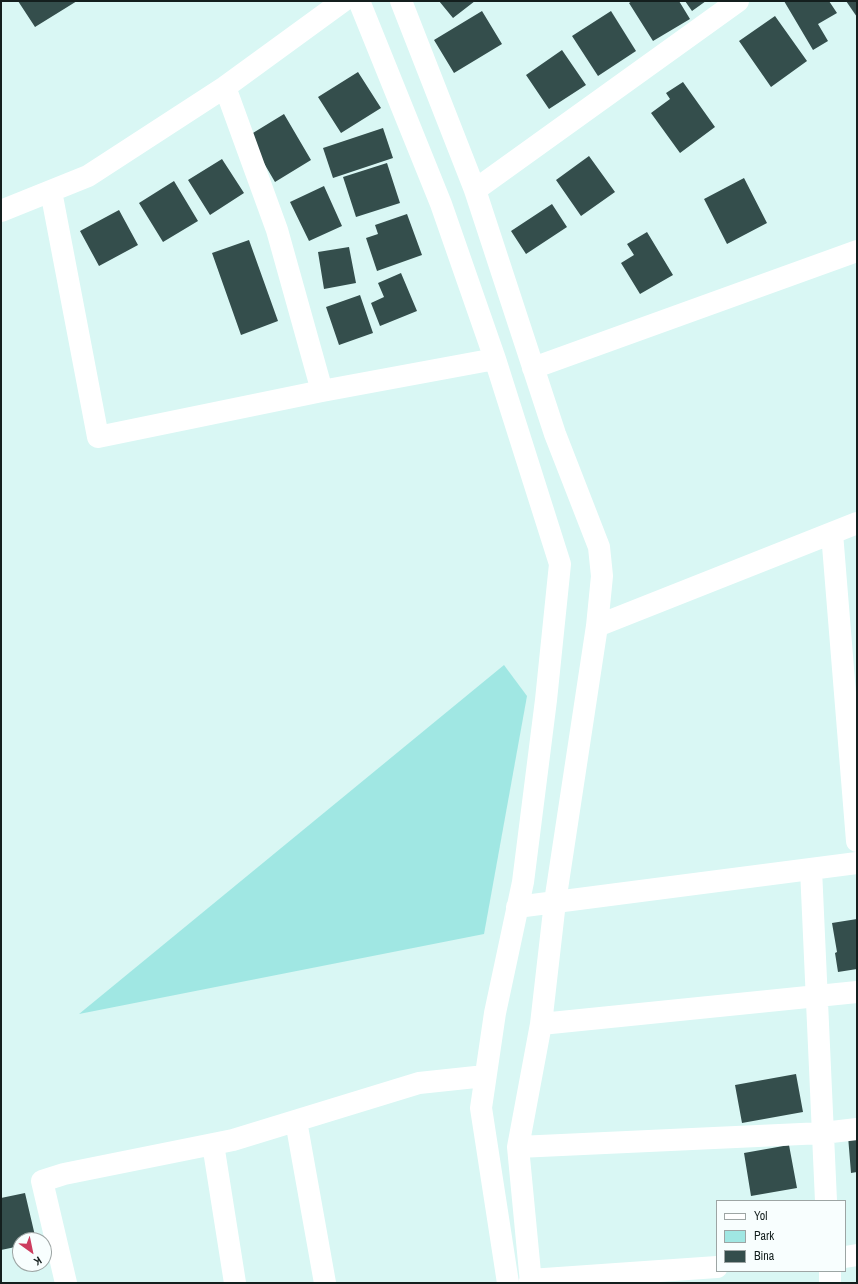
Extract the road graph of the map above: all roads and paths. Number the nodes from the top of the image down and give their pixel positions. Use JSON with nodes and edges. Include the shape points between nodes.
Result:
{"nodes":[{"id":1,"x":343,"y":1,"type":"edge"},
{"id":2,"x":359,"y":1,"type":"edge"},
{"id":3,"x":401,"y":1,"type":"edge"},
{"id":4,"x":738,"y":1,"type":"edge"},
{"id":5,"x":225,"y":87,"type":"junction"},
{"id":6,"x":475,"y":190,"type":"junction"},
{"id":7,"x":51,"y":191,"type":"junction"},
{"id":8,"x":1,"y":211,"type":"edge"},
{"id":9,"x":857,"y":251,"type":"edge"},
{"id":10,"x":495,"y":359,"type":"junction"},
{"id":11,"x":533,"y":368,"type":"junction"},
{"id":12,"x":322,"y":391,"type":"junction"},
{"id":13,"x":857,"y":524,"type":"edge"},
{"id":14,"x":832,"y":534,"type":"junction"},
{"id":15,"x":597,"y":626,"type":"junction"},
{"id":16,"x":849,"y":658,"type":"edge"},
{"id":17,"x":857,"y":841,"type":"edge"},
{"id":18,"x":857,"y":864,"type":"edge"},
{"id":19,"x":811,"y":869,"type":"junction"},
{"id":20,"x":555,"y":902,"type":"junction"},
{"id":21,"x":517,"y":907,"type":"junction"},
{"id":22,"x":857,"y":992,"type":"edge"},
{"id":23,"x":817,"y":996,"type":"junction"},
{"id":24,"x":541,"y":1024,"type":"junction"},
{"id":25,"x":485,"y":1076,"type":"junction"},
{"id":26,"x":296,"y":1121,"type":"junction"},
{"id":27,"x":857,"y":1129,"type":"edge"},
{"id":28,"x":823,"y":1133,"type":"junction"},
{"id":29,"x":213,"y":1144,"type":"junction"},
{"id":30,"x":518,"y":1147,"type":"junction"},
{"id":31,"x":826,"y":1200,"type":"edge"},
{"id":32,"x":857,"y":1255,"type":"edge"},
{"id":33,"x":846,"y":1257,"type":"edge"},
{"id":34,"x":716,"y":1267,"type":"edge"},
{"id":35,"x":830,"y":1272,"type":"edge"},
{"id":36,"x":530,"y":1282,"type":"edge"},
{"id":37,"x":66,"y":1283,"type":"edge"},
{"id":38,"x":235,"y":1283,"type":"edge"},
{"id":39,"x":325,"y":1283,"type":"edge"},
{"id":40,"x":508,"y":1283,"type":"edge"},
{"id":41,"x":830,"y":1283,"type":"edge"}],
"edges":[{"from":1,"to":5,"type":"street"},
{"from":2,"to":10,"type":"street","via":[[442,204]]},
{"from":3,"to":6,"type":"street"},
{"from":4,"to":6,"type":"street"},
{"from":5,"to":7,"type":"street","via":[[88,176]]},
{"from":5,"to":12,"type":"street","via":[[278,230]]},
{"from":6,"to":11,"type":"street"},
{"from":7,"to":8,"type":"street"},
{"from":7,"to":12,"type":"street","via":[[98,437]]},
{"from":9,"to":11,"type":"street"},
{"from":10,"to":12,"type":"street"},
{"from":10,"to":21,"type":"street","via":[[560,564],[546,700],[523,882]]},
{"from":11,"to":15,"type":"street","via":[[555,434],[599,547],[602,576]]},
{"from":13,"to":14,"type":"street"},
{"from":14,"to":15,"type":"street"},
{"from":14,"to":16,"type":"street"},
{"from":15,"to":20,"type":"street"},
{"from":16,"to":17,"type":"street"},
{"from":18,"to":19,"type":"street"},
{"from":19,"to":20,"type":"street"},
{"from":19,"to":23,"type":"street"},
{"from":20,"to":21,"type":"street"},
{"from":20,"to":24,"type":"street"},
{"from":21,"to":25,"type":"street","via":[[494,1013]]},
{"from":22,"to":23,"type":"street"},
{"from":23,"to":24,"type":"street"},
{"from":23,"to":28,"type":"street"},
{"from":24,"to":30,"type":"street"},
{"from":25,"to":26,"type":"street","via":[[419,1083]]},
{"from":25,"to":40,"type":"street","via":[[481,1108]]},
{"from":26,"to":29,"type":"street"},
{"from":26,"to":39,"type":"street"},
{"from":27,"to":28,"type":"street"},
{"from":28,"to":30,"type":"street"},
{"from":28,"to":31,"type":"street"},
{"from":29,"to":37,"type":"street","via":[[42,1180]]},
{"from":29,"to":38,"type":"street"},
{"from":30,"to":36,"type":"street"},
{"from":32,"to":33,"type":"street"},
{"from":34,"to":36,"type":"street"},
{"from":35,"to":41,"type":"street"}]}
